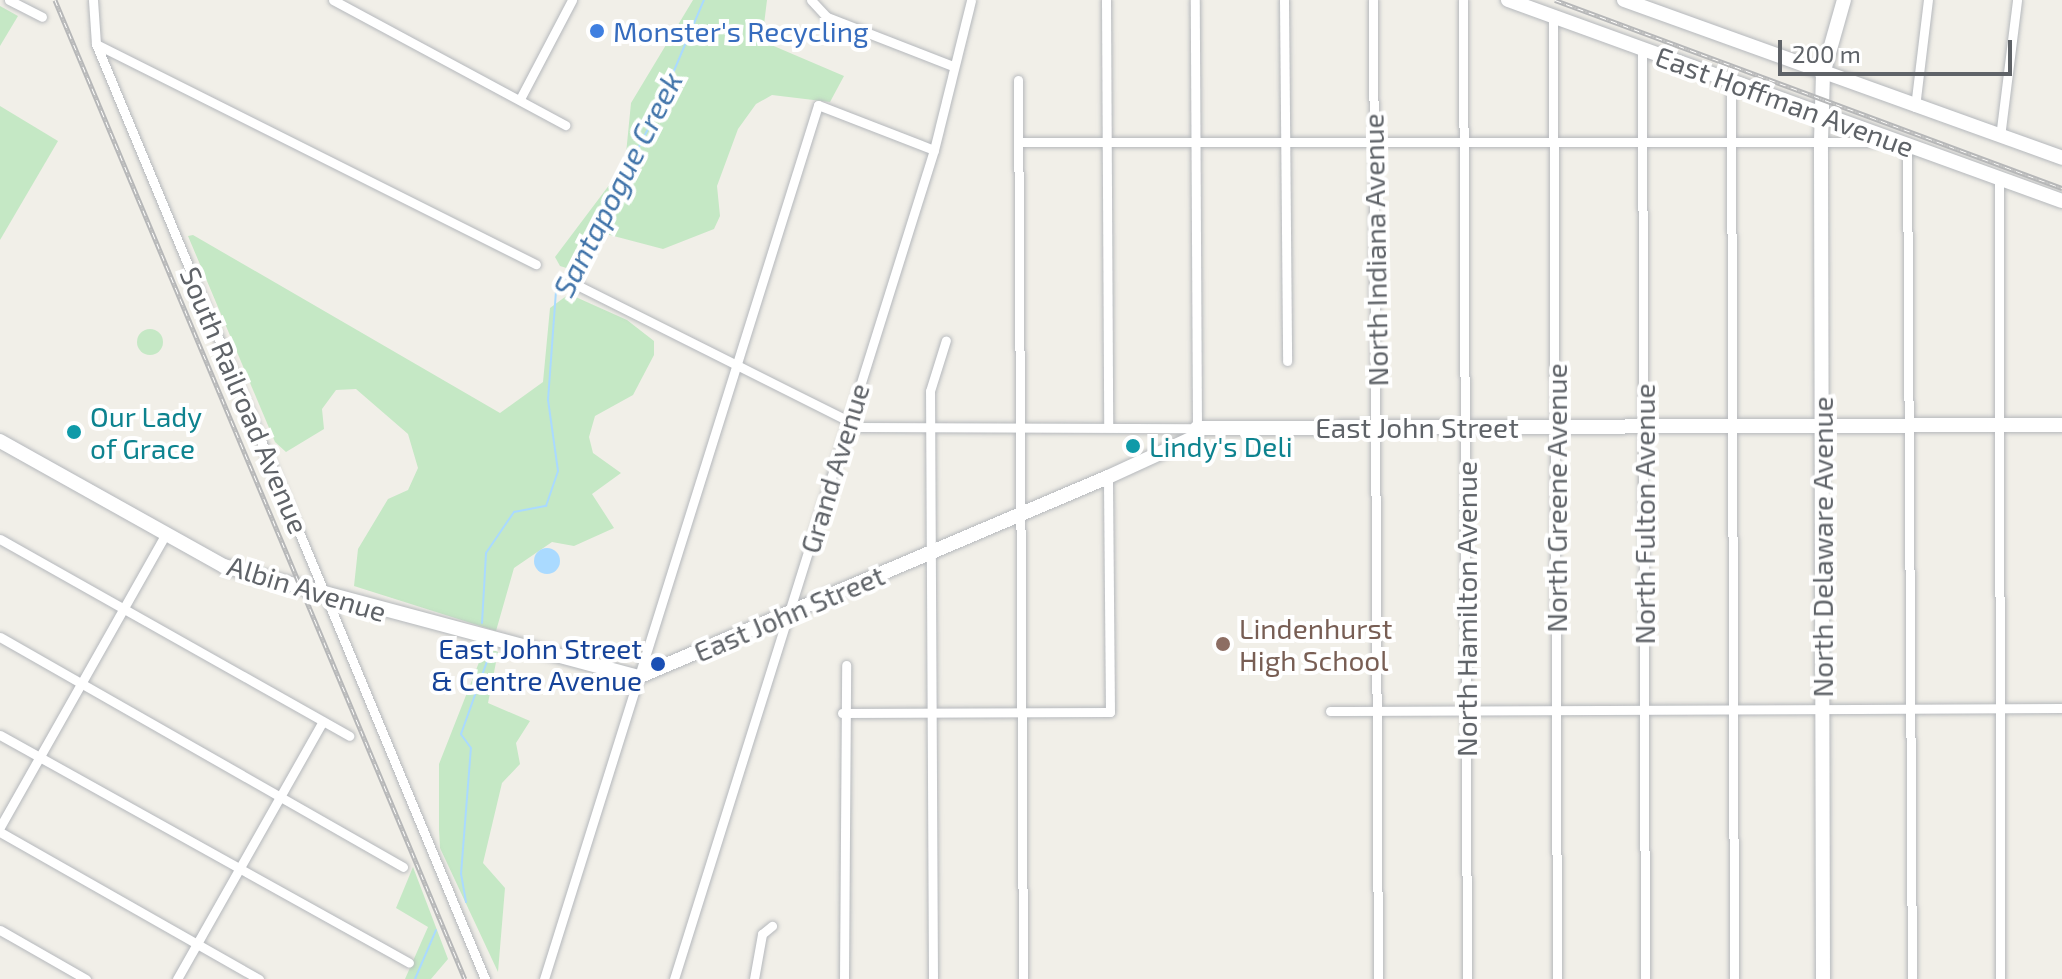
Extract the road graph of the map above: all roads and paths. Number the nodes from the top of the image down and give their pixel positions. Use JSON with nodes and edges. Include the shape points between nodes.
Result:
{"nodes":[{"id":1,"x":9,"y":0,"type":"edge"},
{"id":2,"x":93,"y":0,"type":"edge"},
{"id":3,"x":333,"y":0,"type":"edge"},
{"id":4,"x":572,"y":0,"type":"edge"},
{"id":5,"x":811,"y":0,"type":"edge"},
{"id":6,"x":971,"y":0,"type":"edge"},
{"id":7,"x":1106,"y":0,"type":"edge"},
{"id":8,"x":1195,"y":0,"type":"edge"},
{"id":9,"x":1284,"y":0,"type":"edge"},
{"id":10,"x":1373,"y":0,"type":"edge"},
{"id":11,"x":1463,"y":0,"type":"edge"},
{"id":12,"x":1508,"y":0,"type":"edge"},
{"id":13,"x":1624,"y":0,"type":"edge"},
{"id":14,"x":1844,"y":0,"type":"edge"},
{"id":15,"x":1928,"y":0,"type":"edge"},
{"id":16,"x":2017,"y":0,"type":"edge"},
{"id":17,"x":1553,"y":16,"type":"junction"},
{"id":18,"x":42,"y":17,"type":"dead end"},
{"id":19,"x":96,"y":44,"type":"junction"},
{"id":20,"x":1642,"y":49,"type":"junction"},
{"id":21,"x":953,"y":66,"type":"junction"},
{"id":22,"x":1823,"y":74,"type":"junction"},
{"id":23,"x":1018,"y":80,"type":"dead end"},
{"id":24,"x":1731,"y":81,"type":"junction"},
{"id":25,"x":520,"y":99,"type":"junction"},
{"id":26,"x":1915,"y":107,"type":"junction"},
{"id":27,"x":1821,"y":114,"type":"junction"},
{"id":28,"x":565,"y":125,"type":"dead end"},
{"id":29,"x":2000,"y":137,"type":"junction"},
{"id":30,"x":1821,"y":141,"type":"junction"},
{"id":31,"x":1018,"y":142,"type":"junction"},
{"id":32,"x":1107,"y":142,"type":"junction"},
{"id":33,"x":1196,"y":142,"type":"junction"},
{"id":34,"x":1285,"y":142,"type":"junction"},
{"id":35,"x":1373,"y":142,"type":"junction"},
{"id":36,"x":1464,"y":142,"type":"junction"},
{"id":37,"x":1553,"y":142,"type":"junction"},
{"id":38,"x":1642,"y":142,"type":"junction"},
{"id":39,"x":1732,"y":142,"type":"junction"},
{"id":40,"x":1910,"y":146,"type":"junction"},
{"id":41,"x":934,"y":150,"type":"junction"},
{"id":42,"x":2062,"y":158,"type":"edge"},
{"id":43,"x":1999,"y":178,"type":"junction"},
{"id":44,"x":2062,"y":201,"type":"edge"},
{"id":45,"x":536,"y":264,"type":"dead end"},
{"id":46,"x":571,"y":282,"type":"dead end"},
{"id":47,"x":946,"y":340,"type":"dead end"},
{"id":48,"x":1287,"y":361,"type":"dead end"},
{"id":49,"x":736,"y":365,"type":"junction"},
{"id":50,"x":849,"y":422,"type":"junction"},
{"id":51,"x":1734,"y":425,"type":"junction"},
{"id":52,"x":2000,"y":425,"type":"junction"},
{"id":53,"x":2062,"y":425,"type":"edge"},
{"id":54,"x":1645,"y":426,"type":"junction"},
{"id":55,"x":1822,"y":426,"type":"junction"},
{"id":56,"x":1911,"y":426,"type":"junction"},
{"id":57,"x":1108,"y":427,"type":"junction"},
{"id":58,"x":1376,"y":427,"type":"junction"},
{"id":59,"x":1465,"y":427,"type":"junction"},
{"id":60,"x":1556,"y":427,"type":"junction"},
{"id":61,"x":929,"y":428,"type":"junction"},
{"id":62,"x":1019,"y":428,"type":"junction"},
{"id":63,"x":1197,"y":428,"type":"junction"},
{"id":64,"x":0,"y":441,"type":"edge"},
{"id":65,"x":1108,"y":477,"type":"junction"},
{"id":66,"x":1019,"y":514,"type":"junction"},
{"id":67,"x":166,"y":533,"type":"junction"},
{"id":68,"x":0,"y":539,"type":"edge"},
{"id":69,"x":931,"y":552,"type":"junction"},
{"id":70,"x":327,"y":596,"type":"junction"},
{"id":71,"x":124,"y":608,"type":"junction"},
{"id":72,"x":789,"y":615,"type":"junction"},
{"id":73,"x":0,"y":637,"type":"edge"},
{"id":74,"x":846,"y":665,"type":"dead end"},
{"id":75,"x":638,"y":677,"type":"junction"},
{"id":76,"x":82,"y":683,"type":"junction"},
{"id":77,"x":1912,"y":708,"type":"junction"},
{"id":78,"x":2062,"y":708,"type":"edge"},
{"id":79,"x":1557,"y":709,"type":"junction"},
{"id":80,"x":1645,"y":709,"type":"junction"},
{"id":81,"x":1822,"y":709,"type":"junction"},
{"id":82,"x":2000,"y":709,"type":"junction"},
{"id":83,"x":1466,"y":710,"type":"junction"},
{"id":84,"x":1733,"y":710,"type":"junction"},
{"id":85,"x":1330,"y":711,"type":"dead end"},
{"id":86,"x":1375,"y":711,"type":"junction"},
{"id":87,"x":1020,"y":712,"type":"junction"},
{"id":88,"x":842,"y":713,"type":"junction"},
{"id":89,"x":932,"y":713,"type":"junction"},
{"id":90,"x":323,"y":721,"type":"junction"},
{"id":91,"x":0,"y":735,"type":"edge"},
{"id":92,"x":349,"y":736,"type":"dead end"},
{"id":93,"x":40,"y":758,"type":"junction"},
{"id":94,"x":281,"y":795,"type":"junction"},
{"id":95,"x":0,"y":830,"type":"edge"},
{"id":96,"x":403,"y":867,"type":"dead end"},
{"id":97,"x":239,"y":869,"type":"junction"},
{"id":98,"x":772,"y":926,"type":"dead end"},
{"id":99,"x":0,"y":930,"type":"edge"},
{"id":100,"x":197,"y":944,"type":"junction"},
{"id":101,"x":409,"y":963,"type":"dead end"},
{"id":102,"x":86,"y":979,"type":"edge"},
{"id":103,"x":177,"y":979,"type":"edge"},
{"id":104,"x":259,"y":979,"type":"edge"},
{"id":105,"x":485,"y":979,"type":"edge"},
{"id":106,"x":544,"y":979,"type":"edge"},
{"id":107,"x":674,"y":979,"type":"edge"},
{"id":108,"x":754,"y":979,"type":"edge"},
{"id":109,"x":844,"y":979,"type":"edge"},
{"id":110,"x":933,"y":979,"type":"edge"},
{"id":111,"x":1023,"y":979,"type":"edge"},
{"id":112,"x":1378,"y":979,"type":"edge"},
{"id":113,"x":1467,"y":979,"type":"edge"},
{"id":114,"x":1557,"y":979,"type":"edge"},
{"id":115,"x":1645,"y":979,"type":"edge"},
{"id":116,"x":1734,"y":979,"type":"edge"},
{"id":117,"x":1823,"y":979,"type":"edge"},
{"id":118,"x":1912,"y":979,"type":"edge"},
{"id":119,"x":2000,"y":979,"type":"edge"}],
"edges":[{"from":1,"to":18,"type":"street"},
{"from":2,"to":19,"type":"street","name":"South Railroad Avenue"},
{"from":3,"to":25,"type":"street"},
{"from":4,"to":25,"type":"street"},
{"from":5,"to":21,"type":"street","via":[[827,17]]},
{"from":6,"to":21,"type":"street","name":"Grand Avenue"},
{"from":7,"to":32,"type":"street"},
{"from":8,"to":33,"type":"street"},
{"from":9,"to":34,"type":"street"},
{"from":10,"to":35,"type":"street","name":"North Indiana Avenue"},
{"from":11,"to":36,"type":"street","name":"North Hamilton Avenue"},
{"from":12,"to":17,"type":"street","name":"East Hoffman Avenue"},
{"from":13,"to":22,"type":"street","name":"East Hoffman Avenue"},
{"from":14,"to":22,"type":"street","name":"North Delaware Avenue"},
{"from":15,"to":26,"type":"street"},
{"from":16,"to":29,"type":"street"},
{"from":17,"to":20,"type":"street","name":"East Hoffman Avenue"},
{"from":17,"to":37,"type":"street","name":"North Greene Avenue"},
{"from":19,"to":45,"type":"street"},
{"from":19,"to":70,"type":"street","name":"South Railroad Avenue"},
{"from":20,"to":24,"type":"street","name":"East Hoffman Avenue"},
{"from":20,"to":38,"type":"street","name":"North Fulton Avenue"},
{"from":21,"to":41,"type":"street","name":"Grand Avenue"},
{"from":22,"to":26,"type":"street","name":"East Hoffman Avenue"},
{"from":22,"to":27,"type":"street","name":"North Delaware Avenue"},
{"from":23,"to":31,"type":"street"},
{"from":24,"to":27,"type":"street","name":"East Hoffman Avenue"},
{"from":24,"to":39,"type":"street"},
{"from":25,"to":28,"type":"street"},
{"from":26,"to":29,"type":"street","name":"East Hoffman Avenue"},
{"from":27,"to":30,"type":"street","name":"North Delaware Avenue"},
{"from":27,"to":40,"type":"street","name":"East Hoffman Avenue"},
{"from":29,"to":42,"type":"street","name":"East Hoffman Avenue"},
{"from":30,"to":39,"type":"street"},
{"from":30,"to":40,"type":"street"},
{"from":30,"to":55,"type":"street","name":"North Delaware Avenue"},
{"from":31,"to":32,"type":"street"},
{"from":31,"to":62,"type":"street"},
{"from":32,"to":33,"type":"street"},
{"from":32,"to":57,"type":"street"},
{"from":33,"to":34,"type":"street"},
{"from":33,"to":63,"type":"street"},
{"from":34,"to":35,"type":"street"},
{"from":34,"to":48,"type":"street"},
{"from":35,"to":36,"type":"street"},
{"from":35,"to":58,"type":"street","name":"North Indiana Avenue"},
{"from":36,"to":37,"type":"street"},
{"from":36,"to":59,"type":"street","name":"North Hamilton Avenue"},
{"from":37,"to":38,"type":"street"},
{"from":37,"to":60,"type":"street","name":"North Greene Avenue"},
{"from":38,"to":39,"type":"street"},
{"from":38,"to":54,"type":"street","name":"North Fulton Avenue"},
{"from":39,"to":51,"type":"street"},
{"from":40,"to":43,"type":"street","name":"East Hoffman Avenue"},
{"from":40,"to":56,"type":"street"},
{"from":41,"to":49,"type":"street","via":[[818,105]]},
{"from":41,"to":50,"type":"street","name":"Grand Avenue"},
{"from":43,"to":44,"type":"street","name":"East Hoffman Avenue"},
{"from":43,"to":52,"type":"street"},
{"from":46,"to":49,"type":"street"},
{"from":47,"to":61,"type":"street","via":[[930,391]]},
{"from":49,"to":50,"type":"street"},
{"from":49,"to":75,"type":"street"},
{"from":50,"to":61,"type":"street"},
{"from":50,"to":72,"type":"street","name":"Grand Avenue"},
{"from":51,"to":54,"type":"street","name":"East John Street"},
{"from":51,"to":55,"type":"street","name":"East John Street"},
{"from":51,"to":84,"type":"street"},
{"from":52,"to":53,"type":"street","name":"East John Street"},
{"from":52,"to":56,"type":"street","name":"East John Street"},
{"from":52,"to":82,"type":"street"},
{"from":54,"to":60,"type":"street","name":"East John Street"},
{"from":54,"to":80,"type":"street","name":"North Fulton Avenue"},
{"from":55,"to":56,"type":"street","name":"East John Street"},
{"from":55,"to":81,"type":"street","name":"North Delaware Avenue"},
{"from":56,"to":77,"type":"street"},
{"from":57,"to":62,"type":"street"},
{"from":57,"to":63,"type":"street"},
{"from":58,"to":59,"type":"street","name":"East John Street"},
{"from":58,"to":63,"type":"street","name":"East John Street"},
{"from":58,"to":86,"type":"street","name":"North Indiana Avenue"},
{"from":59,"to":60,"type":"street","name":"East John Street"},
{"from":59,"to":83,"type":"street","name":"North Hamilton Avenue"},
{"from":60,"to":79,"type":"street","name":"North Greene Avenue"},
{"from":61,"to":62,"type":"street"},
{"from":61,"to":69,"type":"street"},
{"from":62,"to":66,"type":"street"},
{"from":63,"to":65,"type":"street","name":"East John Street","via":[[1195,437]]},
{"from":64,"to":67,"type":"street","name":"Albin Avenue"},
{"from":65,"to":66,"type":"street","name":"East John Street"},
{"from":65,"to":87,"type":"street","via":[[1110,712]]},
{"from":66,"to":69,"type":"street","name":"East John Street"},
{"from":66,"to":87,"type":"street"},
{"from":67,"to":70,"type":"street","name":"Albin Avenue","via":[[224,566]]},
{"from":67,"to":71,"type":"street"},
{"from":68,"to":71,"type":"street"},
{"from":69,"to":72,"type":"street","name":"East John Street"},
{"from":69,"to":89,"type":"street"},
{"from":70,"to":75,"type":"street","name":"Albin Avenue"},
{"from":70,"to":105,"type":"street","name":"South Railroad Avenue"},
{"from":71,"to":76,"type":"street"},
{"from":71,"to":90,"type":"street"},
{"from":72,"to":75,"type":"street","name":"East John Street"},
{"from":72,"to":107,"type":"street","name":"Grand Avenue"},
{"from":73,"to":76,"type":"street"},
{"from":74,"to":88,"type":"street"},
{"from":75,"to":106,"type":"street"},
{"from":76,"to":93,"type":"street"},
{"from":76,"to":94,"type":"street"},
{"from":77,"to":81,"type":"street"},
{"from":77,"to":82,"type":"street"},
{"from":77,"to":118,"type":"street"},
{"from":78,"to":82,"type":"street"},
{"from":79,"to":80,"type":"street"},
{"from":79,"to":83,"type":"street"},
{"from":79,"to":114,"type":"street","name":"North Greene Avenue"},
{"from":80,"to":84,"type":"street"},
{"from":80,"to":115,"type":"street","name":"North Fulton Avenue"},
{"from":81,"to":84,"type":"street"},
{"from":81,"to":117,"type":"street","name":"North Delaware Avenue"},
{"from":82,"to":119,"type":"street"},
{"from":83,"to":86,"type":"street"},
{"from":83,"to":113,"type":"street","name":"North Hamilton Avenue"},
{"from":84,"to":116,"type":"street"},
{"from":85,"to":86,"type":"street"},
{"from":86,"to":112,"type":"street","name":"North Indiana Avenue"},
{"from":87,"to":89,"type":"street"},
{"from":87,"to":111,"type":"street"},
{"from":88,"to":89,"type":"street"},
{"from":88,"to":109,"type":"street"},
{"from":89,"to":110,"type":"street"},
{"from":90,"to":92,"type":"street"},
{"from":90,"to":94,"type":"street"},
{"from":91,"to":93,"type":"street"},
{"from":93,"to":95,"type":"street"},
{"from":93,"to":97,"type":"street"},
{"from":94,"to":96,"type":"street"},
{"from":94,"to":97,"type":"street"},
{"from":95,"to":100,"type":"street"},
{"from":97,"to":100,"type":"street"},
{"from":97,"to":101,"type":"street"},
{"from":98,"to":108,"type":"street","via":[[762,934]]},
{"from":99,"to":102,"type":"street"},
{"from":100,"to":103,"type":"street"},
{"from":100,"to":104,"type":"street"}]}
